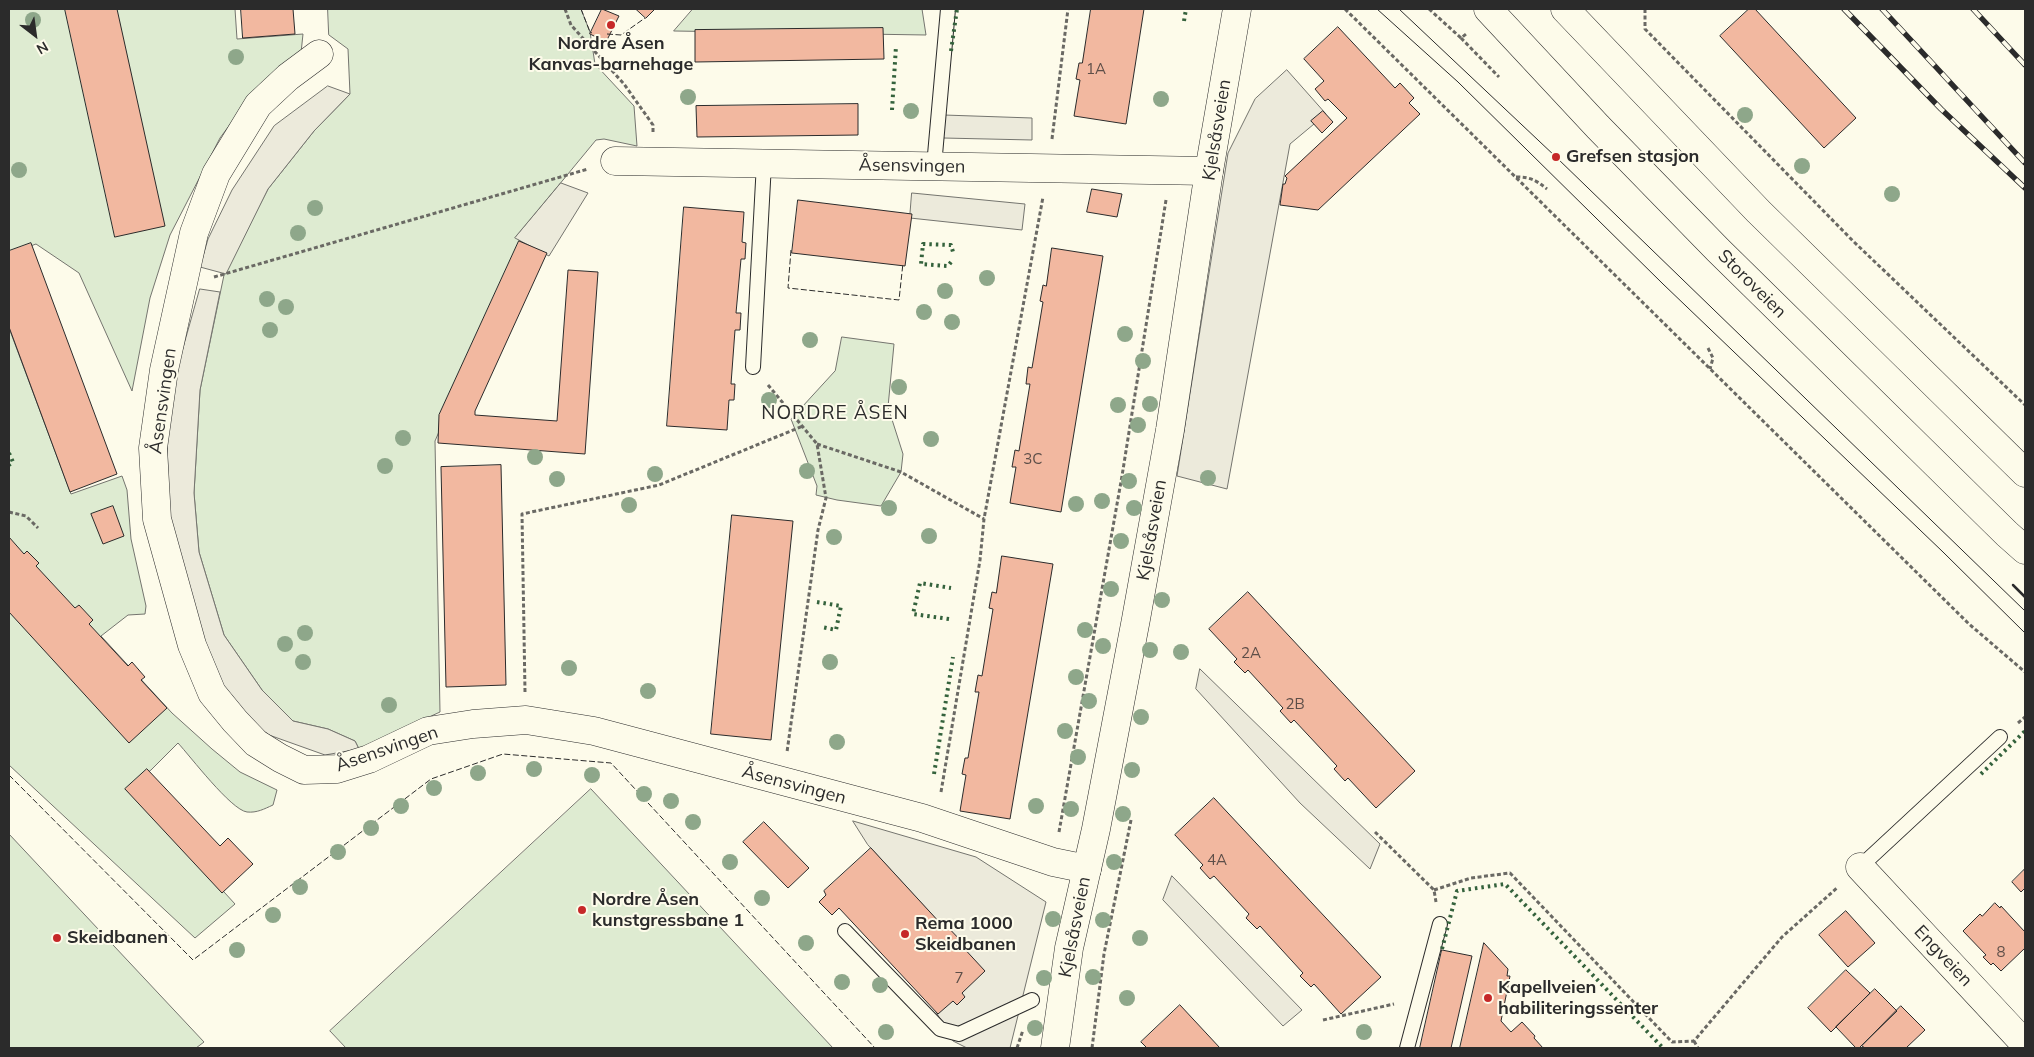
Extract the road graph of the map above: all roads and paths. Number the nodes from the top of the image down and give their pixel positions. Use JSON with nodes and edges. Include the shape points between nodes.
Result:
{"nodes":[{"id":1,"x":565,"y":9,"type":"edge"},
{"id":2,"x":948,"y":9,"type":"edge"},
{"id":3,"x":1068,"y":9,"type":"edge"},
{"id":4,"x":1237,"y":9,"type":"edge"},
{"id":5,"x":1345,"y":9,"type":"edge"},
{"id":6,"x":1429,"y":9,"type":"edge"},
{"id":7,"x":1488,"y":9,"type":"edge"},
{"id":8,"x":1565,"y":9,"type":"edge"},
{"id":9,"x":1645,"y":9,"type":"edge"},
{"id":10,"x":1466,"y":34,"type":"dead end"},
{"id":11,"x":1461,"y":38,"type":"junction"},
{"id":12,"x":319,"y":54,"type":"dead end"},
{"id":13,"x":1499,"y":77,"type":"dead end"},
{"id":14,"x":614,"y":161,"type":"joint"},
{"id":15,"x":652,"y":161,"type":"junction"},
{"id":16,"x":764,"y":164,"type":"junction"},
{"id":17,"x":934,"y":166,"type":"junction"},
{"id":18,"x":1048,"y":168,"type":"junction"},
{"id":19,"x":1170,"y":171,"type":"junction"},
{"id":20,"x":1209,"y":172,"type":"junction"},
{"id":21,"x":1516,"y":177,"type":"junction"},
{"id":22,"x":1547,"y":189,"type":"dead end"},
{"id":23,"x":183,"y":287,"type":"junction"},
{"id":24,"x":1708,"y":348,"type":"dead end"},
{"id":25,"x":753,"y":367,"type":"joint"},
{"id":26,"x":1710,"y":369,"type":"junction"},
{"id":27,"x":2025,"y":405,"type":"edge"},
{"id":28,"x":803,"y":426,"type":"junction"},
{"id":29,"x":818,"y":444,"type":"junction"},
{"id":30,"x":2025,"y":473,"type":"edge"},
{"id":31,"x":9,"y":512,"type":"edge"},
{"id":32,"x":984,"y":519,"type":"junction"},
{"id":33,"x":38,"y":528,"type":"dead end"},
{"id":34,"x":2016,"y":542,"type":"edge"},
{"id":35,"x":2025,"y":556,"type":"edge"},
{"id":36,"x":2025,"y":672,"type":"edge"},
{"id":37,"x":526,"y":720,"type":"junction"},
{"id":38,"x":2000,"y":737,"type":"dead end"},
{"id":39,"x":782,"y":782,"type":"junction"},
{"id":40,"x":936,"y":822,"type":"junction"},
{"id":41,"x":1375,"y":832,"type":"dead end"},
{"id":42,"x":1053,"y":862,"type":"junction"},
{"id":43,"x":1860,"y":867,"type":"junction"},
{"id":44,"x":1087,"y":869,"type":"junction"},
{"id":45,"x":1440,"y":924,"type":"dead end"},
{"id":46,"x":845,"y":931,"type":"dead end"},
{"id":47,"x":1419,"y":998,"type":"junction"},
{"id":48,"x":1032,"y":1000,"type":"joint"},
{"id":49,"x":1323,"y":1020,"type":"dead end"},
{"id":50,"x":1694,"y":1041,"type":"junction"},
{"id":51,"x":2025,"y":1044,"type":"edge"},
{"id":52,"x":1058,"y":1046,"type":"edge"},
{"id":53,"x":1017,"y":1048,"type":"edge"},
{"id":54,"x":1407,"y":1048,"type":"edge"},
{"id":55,"x":1698,"y":1048,"type":"edge"}],
"edges":[{"from":1,"to":15,"type":"path","via":[[570,25],[624,84],[653,125]]},
{"from":2,"to":17,"type":"lane"},
{"from":3,"to":18,"type":"path"},
{"from":4,"to":20,"type":"main road","name":"Kjelsåsveien"},
{"from":5,"to":21,"type":"path"},
{"from":6,"to":11,"type":"path"},
{"from":7,"to":34,"type":"main road","name":"Storoveien","via":[[1718,250]]},
{"from":8,"to":30,"type":"main road","via":[[1758,211]]},
{"from":9,"to":27,"type":"path","via":[[1645,29],[1853,241]]},
{"from":10,"to":11,"type":"path"},
{"from":11,"to":13,"type":"path"},
{"from":12,"to":23,"type":"main road","name":"Åsensvingen","via":[[288,77],[258,106],[216,174],[194,232]]},
{"from":14,"to":15,"type":"main road","name":"Åsensvingen"},
{"from":14,"to":23,"type":"path"},
{"from":15,"to":16,"type":"main road","name":"Åsensvingen"},
{"from":16,"to":17,"type":"main road","name":"Åsensvingen"},
{"from":16,"to":25,"type":"lane"},
{"from":17,"to":18,"type":"main road","name":"Åsensvingen"},
{"from":18,"to":19,"type":"main road","name":"Åsensvingen"},
{"from":18,"to":32,"type":"path"},
{"from":19,"to":20,"type":"main road","name":"Åsensvingen"},
{"from":19,"to":42,"type":"path","via":[[1122,476]]},
{"from":20,"to":44,"type":"main road","name":"Kjelsåsveien","via":[[1174,406]]},
{"from":21,"to":22,"type":"path","via":[[1530,177]]},
{"from":21,"to":26,"type":"path"},
{"from":23,"to":37,"type":"main road","name":"Åsensvingen","via":[[164,370],[153,448],[157,519],[192,645],[212,693],[256,743],[304,770],[337,769],[368,759],[428,731]]},
{"from":24,"to":26,"type":"path","via":[[1713,358]]},
{"from":25,"to":28,"type":"path"},
{"from":26,"to":36,"type":"path","via":[[1969,624]]},
{"from":28,"to":29,"type":"path"},
{"from":28,"to":37,"type":"path","via":[[659,485],[522,514]]},
{"from":29,"to":32,"type":"path","via":[[901,472]]},
{"from":29,"to":39,"type":"path","via":[[826,498],[818,530]]},
{"from":31,"to":33,"type":"path","via":[[26,516]]},
{"from":32,"to":40,"type":"path"},
{"from":34,"to":35,"type":"main road","name":"Storoveien"},
{"from":37,"to":39,"type":"main road","name":"Åsensvingen","via":[[594,731]]},
{"from":38,"to":43,"type":"lane"},
{"from":39,"to":40,"type":"main road","name":"Åsensvingen"},
{"from":40,"to":42,"type":"main road","name":"Åsensvingen"},
{"from":41,"to":50,"type":"path","via":[[1434,890],[1471,878],[1510,873],[1672,1042]]},
{"from":42,"to":44,"type":"main road","name":"Åsensvingen"},
{"from":43,"to":50,"type":"path","via":[[1782,937]]},
{"from":43,"to":51,"type":"main road","name":"Engveien"},
{"from":44,"to":52,"type":"main road","name":"Kjelsåsveien","via":[[1069,948]]},
{"from":45,"to":47,"type":"lane"},
{"from":46,"to":48,"type":"lane","via":[[940,1029],[959,1034]]},
{"from":47,"to":49,"type":"path"},
{"from":47,"to":54,"type":"lane"},
{"from":48,"to":53,"type":"path"},
{"from":50,"to":55,"type":"path"}]}
